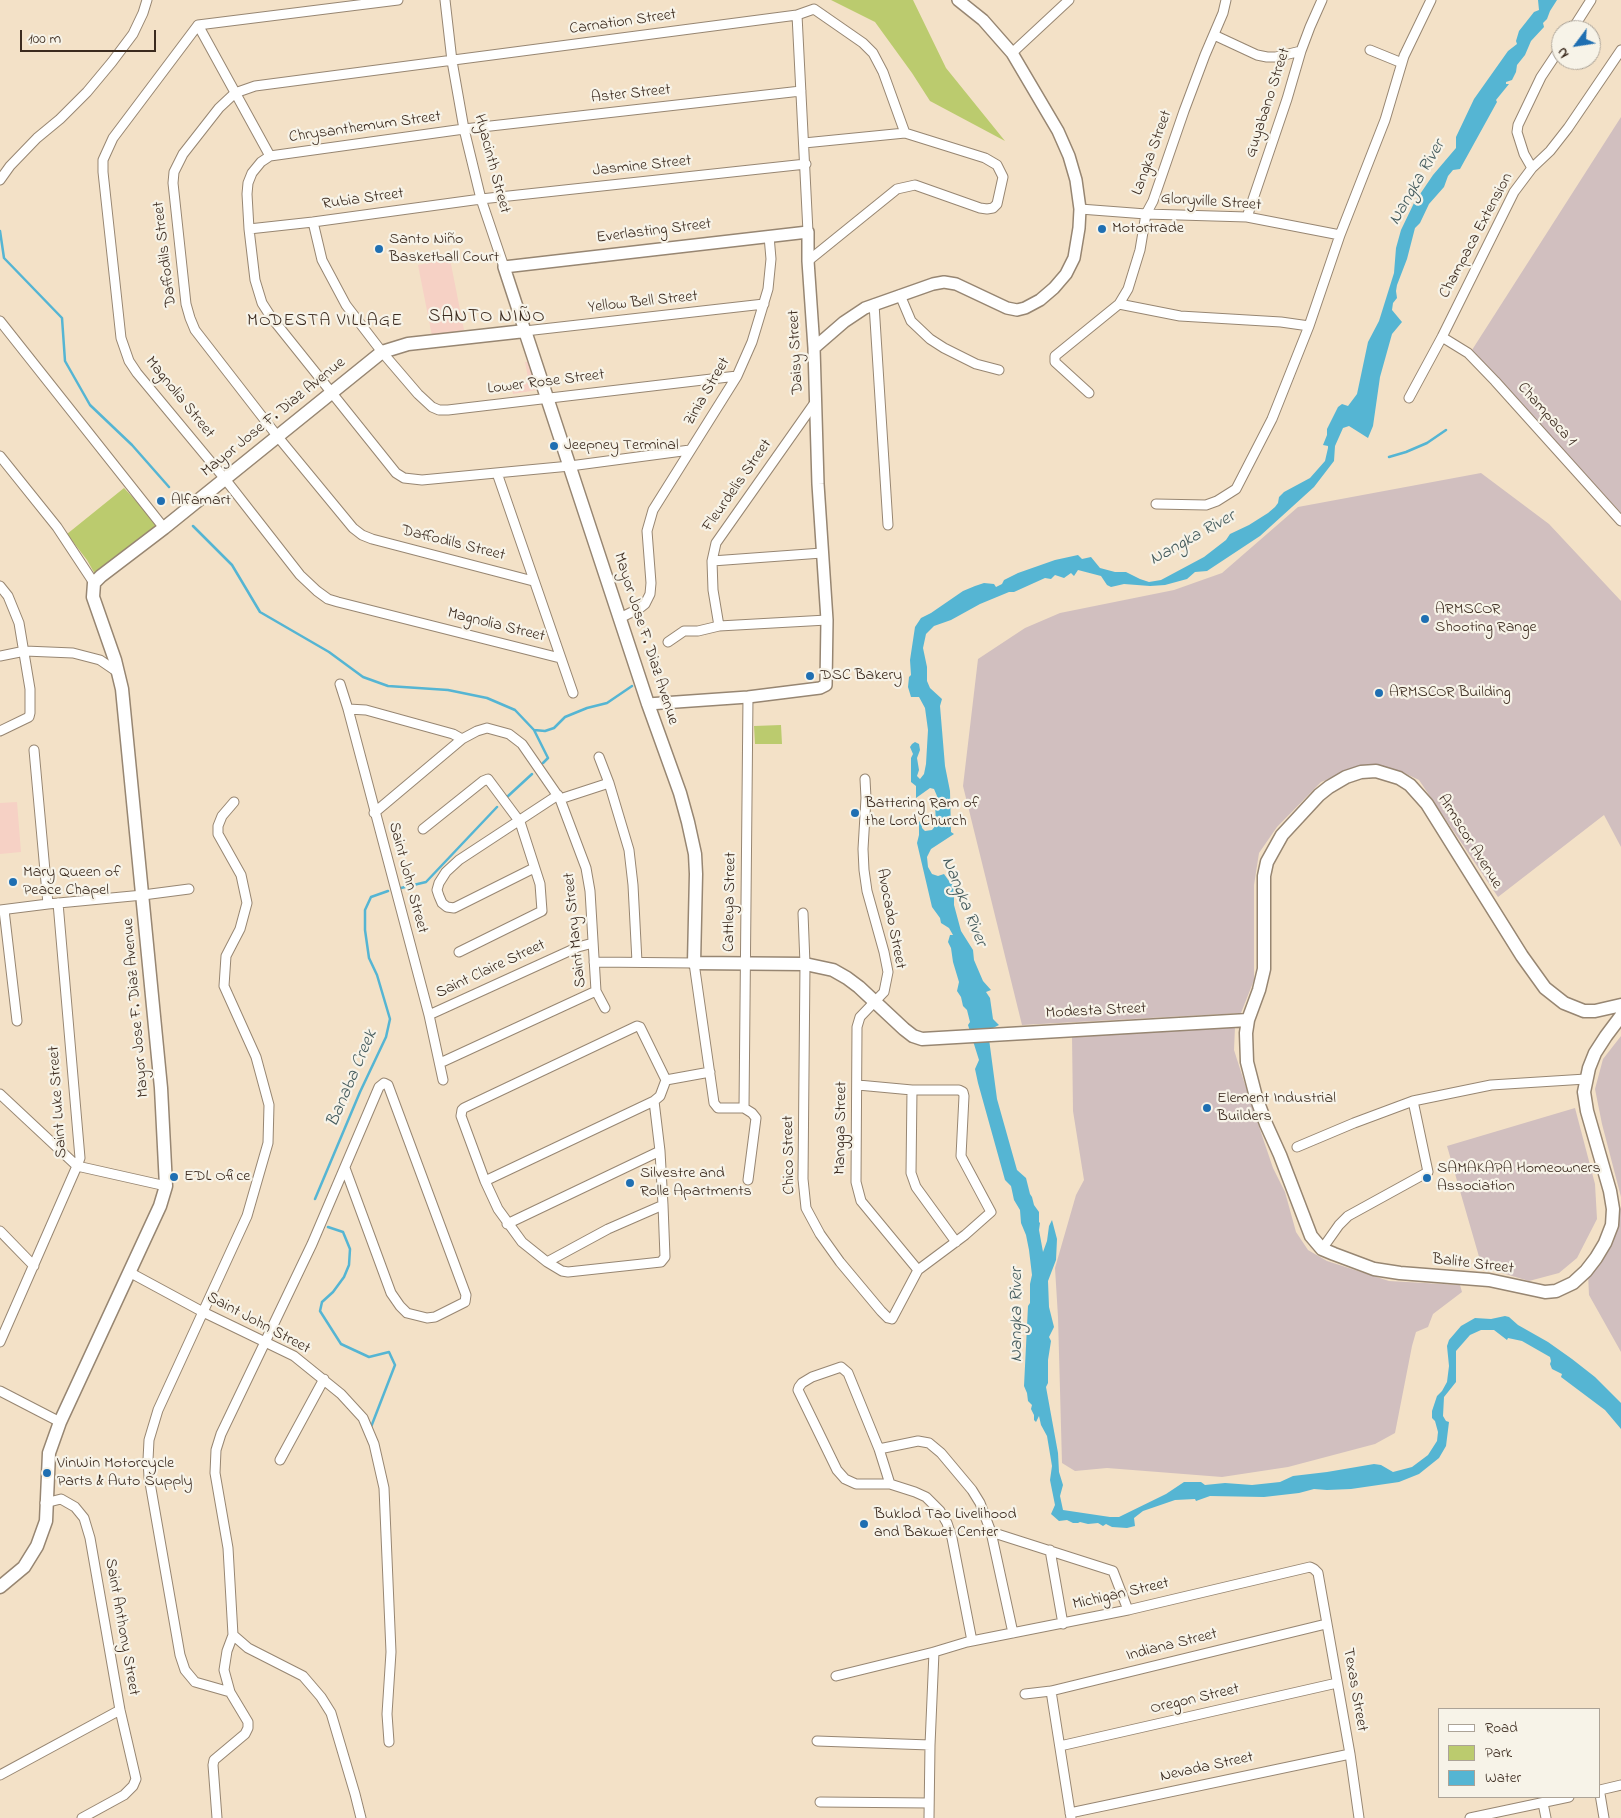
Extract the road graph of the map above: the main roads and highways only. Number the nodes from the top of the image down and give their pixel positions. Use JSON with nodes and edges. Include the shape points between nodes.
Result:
{"nodes":[{"id":1,"x":1621,"y":1005,"type":"edge"},
{"id":2,"x":1621,"y":1016,"type":"edge"},
{"id":3,"x":1248,"y":1020,"type":"junction"},
{"id":4,"x":946,"y":1038,"type":"joint"},
{"id":5,"x":0,"y":1587,"type":"edge"}],
"edges":[{"from":1,"to":3,"type":"main road","name":"Armscor Avenue","via":[[1584,1011],[1564,1003],[1545,988],[1419,793],[1405,781],[1376,771],[1346,776],[1328,787],[1291,824],[1274,848],[1264,876],[1264,969]]},
{"from":2,"to":3,"type":"main road","name":"Balite Street","via":[[1595,1053],[1584,1092],[1610,1191],[1612,1225],[1586,1271],[1572,1283],[1556,1291],[1545,1292],[1489,1280],[1374,1269],[1322,1249],[1311,1236],[1256,1097],[1246,1049]]},
{"from":3,"to":4,"type":"main road","name":"Modesta Street"},
{"from":4,"to":5,"type":"main road","name":"Mayor Jose F. Diaz Avenue","via":[[913,1036],[847,978],[826,968],[805,964],[694,963],[694,854],[680,793],[525,331],[408,344],[382,352],[101,576],[92,590],[119,673],[161,1088],[166,1186],[160,1206],[60,1422],[49,1453],[46,1520],[37,1546],[24,1567]]}]}
